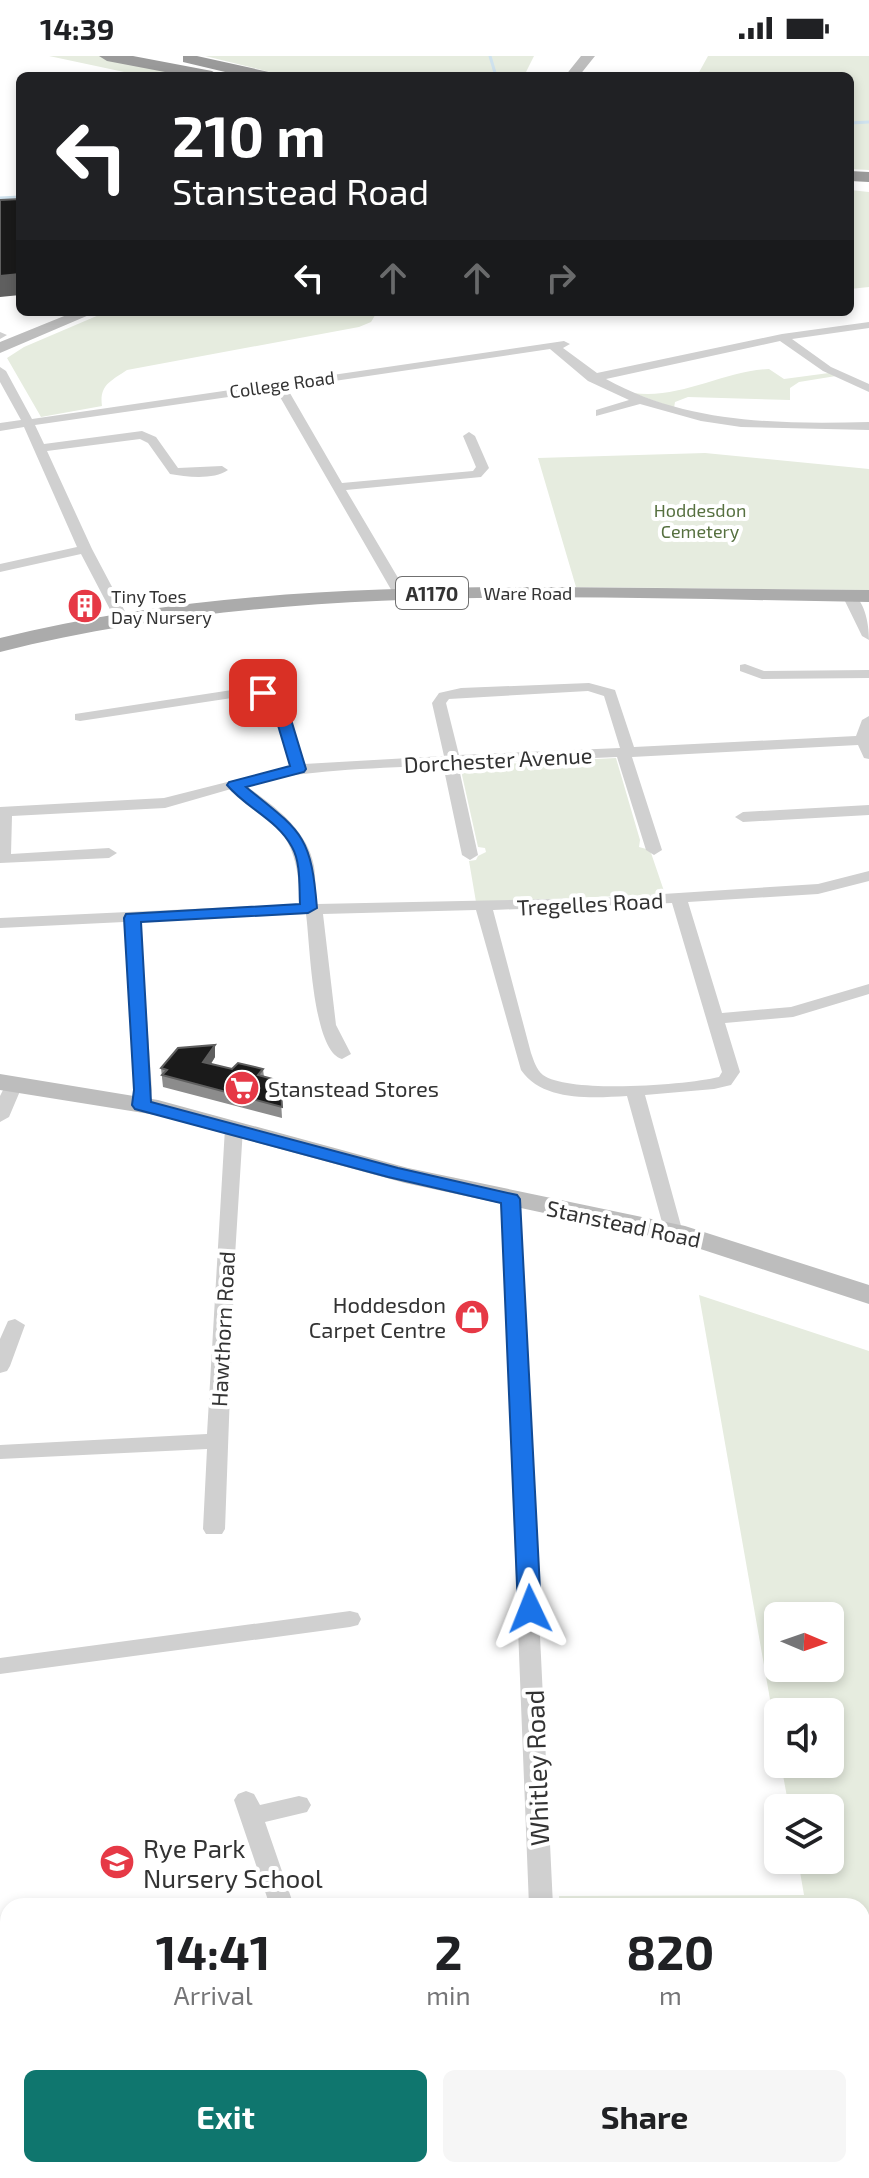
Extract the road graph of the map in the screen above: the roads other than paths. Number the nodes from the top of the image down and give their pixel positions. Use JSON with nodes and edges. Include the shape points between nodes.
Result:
{"nodes":[{"id":1,"x":107,"y":56,"type":"edge"},
{"id":2,"x":132,"y":56,"type":"edge"},
{"id":3,"x":175,"y":56,"type":"edge"},
{"id":4,"x":195,"y":56,"type":"edge"},
{"id":5,"x":588,"y":56,"type":"edge"},
{"id":6,"x":191,"y":72,"type":"edge"},
{"id":7,"x":202,"y":72,"type":"edge"},
{"id":8,"x":245,"y":72,"type":"edge"},
{"id":9,"x":258,"y":72,"type":"edge"},
{"id":10,"x":575,"y":72,"type":"edge"},
{"id":11,"x":75,"y":316,"type":"edge"},
{"id":12,"x":869,"y":325,"type":"edge"},
{"id":13,"x":782,"y":337,"type":"junction"},
{"id":14,"x":0,"y":340,"type":"edge"},
{"id":15,"x":0,"y":371,"type":"edge"},
{"id":16,"x":592,"y":378,"type":"junction"},
{"id":17,"x":278,"y":384,"type":"junction"},
{"id":18,"x":867,"y":386,"type":"edge"},
{"id":19,"x":637,"y":401,"type":"junction"},
{"id":20,"x":600,"y":413,"type":"dead end"},
{"id":21,"x":28,"y":423,"type":"junction"},
{"id":22,"x":869,"y":426,"type":"edge"},
{"id":23,"x":0,"y":427,"type":"edge"},
{"id":24,"x":469,"y":436,"type":"dead end"},
{"id":25,"x":40,"y":448,"type":"junction"},
{"id":26,"x":222,"y":470,"type":"dead end"},
{"id":27,"x":337,"y":487,"type":"junction"},
{"id":28,"x":85,"y":549,"type":"junction"},
{"id":29,"x":0,"y":568,"type":"edge"},
{"id":30,"x":400,"y":593,"type":"junction"},
{"id":31,"x":859,"y":596,"type":"edge"},
{"id":32,"x":122,"y":619,"type":"junction"},
{"id":33,"x":869,"y":636,"type":"edge"},
{"id":34,"x":0,"y":645,"type":"edge"},
{"id":35,"x":869,"y":674,"type":"edge"},
{"id":36,"x":752,"y":676,"type":"dead end"},
{"id":37,"x":80,"y":717,"type":"dead end"},
{"id":38,"x":869,"y":720,"type":"edge"},
{"id":39,"x":866,"y":748,"type":"edge"},
{"id":40,"x":626,"y":753,"type":"junction"},
{"id":41,"x":451,"y":761,"type":"junction"},
{"id":42,"x":298,"y":769,"type":"junction"},
{"id":43,"x":235,"y":785,"type":"junction"},
{"id":44,"x":869,"y":810,"type":"edge"},
{"id":45,"x":2,"y":812,"type":"edge"},
{"id":46,"x":743,"y":817,"type":"dead end"},
{"id":47,"x":654,"y":850,"type":"dead end"},
{"id":48,"x":109,"y":853,"type":"dead end"},
{"id":49,"x":470,"y":855,"type":"dead end"},
{"id":50,"x":869,"y":876,"type":"edge"},
{"id":51,"x":679,"y":898,"type":"junction"},
{"id":52,"x":311,"y":908,"type":"junction"},
{"id":53,"x":484,"y":908,"type":"junction"},
{"id":54,"x":132,"y":918,"type":"junction"},
{"id":55,"x":0,"y":923,"type":"edge"},
{"id":56,"x":869,"y":989,"type":"edge"},
{"id":57,"x":715,"y":1019,"type":"junction"},
{"id":58,"x":342,"y":1054,"type":"dead end"},
{"id":59,"x":7,"y":1083,"type":"edge"},
{"id":60,"x":634,"y":1089,"type":"junction"},
{"id":61,"x":141,"y":1105,"type":"junction"},
{"id":62,"x":0,"y":1117,"type":"edge"},
{"id":63,"x":234,"y":1128,"type":"junction"},
{"id":64,"x":510,"y":1199,"type":"junction"},
{"id":65,"x":674,"y":1233,"type":"junction"},
{"id":66,"x":869,"y":1295,"type":"edge"},
{"id":67,"x":15,"y":1325,"type":"dead end"},
{"id":68,"x":0,"y":1366,"type":"edge"},
{"id":69,"x":217,"y":1441,"type":"junction"},
{"id":70,"x":0,"y":1452,"type":"edge"},
{"id":71,"x":214,"y":1529,"type":"dead end"},
{"id":72,"x":350,"y":1619,"type":"dead end"},
{"id":73,"x":0,"y":1666,"type":"edge"},
{"id":74,"x":299,"y":1805,"type":"dead end"},
{"id":75,"x":279,"y":1898,"type":"edge"},
{"id":76,"x":541,"y":1898,"type":"edge"}],
"edges":[{"from":1,"to":6,"type":"highway"},
{"from":2,"to":7,"type":"highway"},
{"from":3,"to":8,"type":"highway"},
{"from":4,"to":9,"type":"highway"},
{"from":5,"to":10,"type":"street"},
{"from":11,"to":14,"type":"street"},
{"from":12,"to":13,"type":"street"},
{"from":13,"to":16,"type":"street"},
{"from":13,"to":18,"type":"street","via":[[827,369]]},
{"from":15,"to":21,"type":"street"},
{"from":16,"to":17,"type":"street","name":"College Road","via":[[558,345]]},
{"from":16,"to":19,"type":"street"},
{"from":17,"to":21,"type":"street","name":"College Road"},
{"from":17,"to":27,"type":"street"},
{"from":19,"to":20,"type":"street"},
{"from":19,"to":22,"type":"street","via":[[682,415],[730,421]]},
{"from":21,"to":23,"type":"street","name":"College Road"},
{"from":21,"to":25,"type":"street"},
{"from":24,"to":27,"type":"street","via":[[483,468],[477,474]]},
{"from":25,"to":26,"type":"street","via":[[142,435],[151,438],[174,471]]},
{"from":25,"to":28,"type":"street"},
{"from":27,"to":30,"type":"street"},
{"from":28,"to":29,"type":"street"},
{"from":28,"to":32,"type":"street"},
{"from":30,"to":31,"type":"main road","name":"Ware Road","number":"A1170"},
{"from":30,"to":32,"type":"main road","name":"Ware Road","number":"A1170","via":[[263,600]]},
{"from":31,"to":33,"type":"street"},
{"from":32,"to":34,"type":"main road","name":"Ware Road","number":"A1170"},
{"from":35,"to":36,"type":"street"},
{"from":37,"to":42,"type":"street","via":[[263,693],[279,703]]},
{"from":38,"to":39,"type":"street"},
{"from":39,"to":40,"type":"street","name":"Dorchester Avenue"},
{"from":40,"to":41,"type":"street","name":"Dorchester Avenue"},
{"from":40,"to":41,"type":"street","via":[[611,696],[604,689],[461,692],[444,696],[439,703]]},
{"from":40,"to":47,"type":"street"},
{"from":41,"to":42,"type":"street","name":"Dorchester Avenue"},
{"from":41,"to":49,"type":"street"},
{"from":42,"to":43,"type":"street","name":"Dorchester Avenue"},
{"from":43,"to":45,"type":"street","name":"Dorchester Avenue","via":[[138,806]]},
{"from":43,"to":52,"type":"street","via":[[282,823],[300,846]]},
{"from":44,"to":46,"type":"street"},
{"from":45,"to":48,"type":"street","via":[[3,859]]},
{"from":50,"to":51,"type":"street","name":"Tregelles Road","via":[[828,888]]},
{"from":51,"to":53,"type":"street","name":"Tregelles Road"},
{"from":51,"to":57,"type":"street"},
{"from":52,"to":53,"type":"street","name":"Tregelles Road"},
{"from":52,"to":54,"type":"street","name":"Tregelles Road"},
{"from":52,"to":58,"type":"street","via":[[327,1025]]},
{"from":53,"to":60,"type":"street","via":[[532,1074],[573,1091]]},
{"from":54,"to":55,"type":"street","name":"Tregelles Road"},
{"from":54,"to":61,"type":"street"},
{"from":56,"to":57,"type":"street","via":[[793,1012]]},
{"from":57,"to":60,"type":"street","via":[[731,1072],[725,1081]]},
{"from":59,"to":61,"type":"street","name":"Stanstead Road"},
{"from":59,"to":62,"type":"street"},
{"from":60,"to":65,"type":"street"},
{"from":61,"to":63,"type":"street","name":"Stanstead Road"},
{"from":63,"to":64,"type":"street","name":"Stanstead Road"},
{"from":63,"to":69,"type":"street","name":"Hawthorn Road"},
{"from":64,"to":65,"type":"street","name":"Stanstead Road"},
{"from":64,"to":76,"type":"street","name":"Whitley Road"},
{"from":65,"to":66,"type":"street","name":"Stanstead Road"},
{"from":67,"to":68,"type":"street"},
{"from":69,"to":70,"type":"street"},
{"from":69,"to":71,"type":"street","name":"Hawthorn Road"},
{"from":72,"to":73,"type":"street"},
{"from":74,"to":75,"type":"street","via":[[249,1808]]}]}
